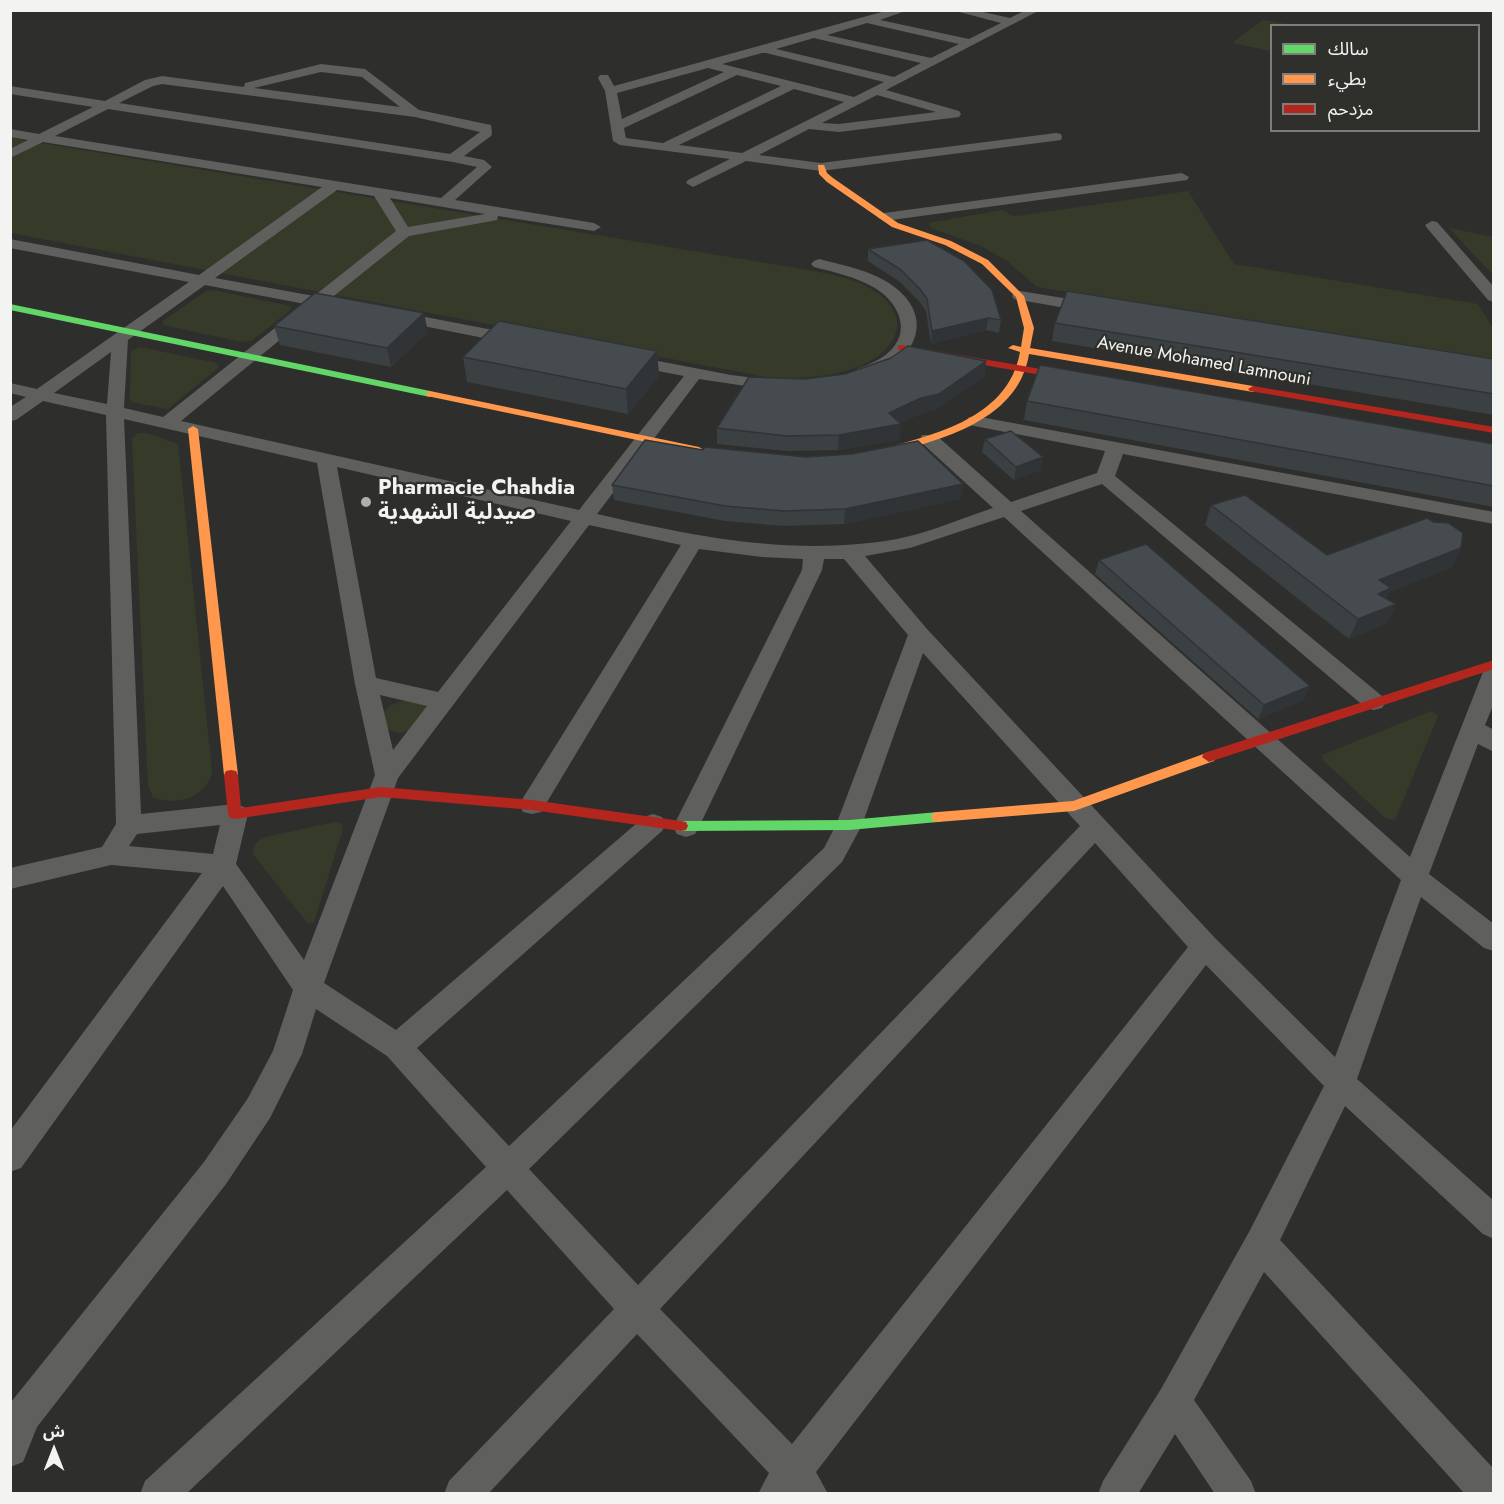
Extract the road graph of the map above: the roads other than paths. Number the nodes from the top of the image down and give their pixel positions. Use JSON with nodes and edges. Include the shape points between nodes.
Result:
{"nodes":[{"id":1,"x":903,"y":10,"type":"edge"},
{"id":2,"x":957,"y":10,"type":"edge"},
{"id":3,"x":1035,"y":10,"type":"edge"},
{"id":4,"x":842,"y":14,"type":"dead end"},
{"id":5,"x":869,"y":21,"type":"junction"},
{"id":6,"x":1012,"y":22,"type":"junction"},
{"id":7,"x":815,"y":36,"type":"junction"},
{"id":8,"x":971,"y":43,"type":"junction"},
{"id":9,"x":764,"y":50,"type":"junction"},
{"id":10,"x":933,"y":62,"type":"junction"},
{"id":11,"x":709,"y":64,"type":"junction"},
{"id":12,"x":735,"y":71,"type":"junction"},
{"id":13,"x":604,"y":78,"type":"dead end"},
{"id":14,"x":896,"y":81,"type":"junction"},
{"id":15,"x":793,"y":85,"type":"junction"},
{"id":16,"x":238,"y":89,"type":"junction"},
{"id":17,"x":10,"y":90,"type":"edge"},
{"id":18,"x":98,"y":91,"type":"dead end"},
{"id":19,"x":611,"y":91,"type":"junction"},
{"id":20,"x":877,"y":91,"type":"junction"},
{"id":21,"x":77,"y":101,"type":"junction"},
{"id":22,"x":856,"y":101,"type":"junction"},
{"id":23,"x":103,"y":105,"type":"junction"},
{"id":24,"x":57,"y":112,"type":"dead end"},
{"id":25,"x":415,"y":113,"type":"junction"},
{"id":26,"x":36,"y":123,"type":"dead end"},
{"id":27,"x":617,"y":126,"type":"junction"},
{"id":28,"x":809,"y":126,"type":"junction"},
{"id":29,"x":12,"y":134,"type":"edge"},
{"id":30,"x":1056,"y":137,"type":"dead end"},
{"id":31,"x":43,"y":138,"type":"junction"},
{"id":32,"x":664,"y":147,"type":"junction"},
{"id":33,"x":10,"y":154,"type":"edge"},
{"id":34,"x":453,"y":158,"type":"junction"},
{"id":35,"x":746,"y":158,"type":"junction"},
{"id":36,"x":821,"y":167,"type":"junction"},
{"id":37,"x":1182,"y":177,"type":"dead end"},
{"id":38,"x":693,"y":183,"type":"dead end"},
{"id":39,"x":335,"y":185,"type":"junction"},
{"id":40,"x":379,"y":192,"type":"junction"},
{"id":41,"x":444,"y":203,"type":"junction"},
{"id":42,"x":512,"y":214,"type":"junction"},
{"id":43,"x":884,"y":217,"type":"junction"},
{"id":44,"x":1432,"y":225,"type":"dead end"},
{"id":45,"x":594,"y":227,"type":"dead end"},
{"id":46,"x":404,"y":232,"type":"junction"},
{"id":47,"x":10,"y":243,"type":"edge"},
{"id":48,"x":819,"y":264,"type":"dead end"},
{"id":49,"x":202,"y":280,"type":"junction"},
{"id":50,"x":1020,"y":296,"type":"junction"},
{"id":51,"x":1494,"y":297,"type":"edge"},
{"id":52,"x":318,"y":302,"type":"junction"},
{"id":53,"x":10,"y":307,"type":"edge"},
{"id":54,"x":352,"y":308,"type":"edge"},
{"id":55,"x":1112,"y":311,"type":"edge"},
{"id":56,"x":374,"y":312,"type":"edge"},
{"id":57,"x":125,"y":334,"type":"junction"},
{"id":58,"x":533,"y":342,"type":"edge"},
{"id":59,"x":1004,"y":346,"type":"dead end"},
{"id":60,"x":901,"y":348,"type":"junction"},
{"id":61,"x":1027,"y":350,"type":"junction"},
{"id":62,"x":250,"y":357,"type":"junction"},
{"id":63,"x":614,"y":357,"type":"edge"},
{"id":64,"x":1022,"y":369,"type":"junction"},
{"id":65,"x":695,"y":373,"type":"junction"},
{"id":66,"x":1058,"y":375,"type":"edge"},
{"id":67,"x":849,"y":378,"type":"edge"},
{"id":68,"x":796,"y":386,"type":"edge"},
{"id":69,"x":10,"y":388,"type":"edge"},
{"id":70,"x":41,"y":395,"type":"junction"},
{"id":71,"x":115,"y":411,"type":"junction"},
{"id":72,"x":10,"y":416,"type":"edge"},
{"id":73,"x":975,"y":421,"type":"junction"},
{"id":74,"x":167,"y":423,"type":"junction"},
{"id":75,"x":193,"y":429,"type":"junction"},
{"id":76,"x":1494,"y":430,"type":"edge"},
{"id":77,"x":645,"y":439,"type":"junction"},
{"id":78,"x":930,"y":439,"type":"junction"},
{"id":79,"x":1116,"y":447,"type":"junction"},
{"id":80,"x":714,"y":453,"type":"edge"},
{"id":81,"x":326,"y":459,"type":"junction"},
{"id":82,"x":859,"y":459,"type":"edge"},
{"id":83,"x":1105,"y":477,"type":"junction"},
{"id":84,"x":1008,"y":511,"type":"junction"},
{"id":85,"x":584,"y":517,"type":"junction"},
{"id":86,"x":1494,"y":518,"type":"edge"},
{"id":87,"x":693,"y":542,"type":"junction"},
{"id":88,"x":850,"y":552,"type":"junction"},
{"id":89,"x":814,"y":553,"type":"junction"},
{"id":90,"x":919,"y":634,"type":"junction"},
{"id":91,"x":1494,"y":664,"type":"edge"},
{"id":92,"x":1494,"y":672,"type":"edge"},
{"id":93,"x":366,"y":684,"type":"junction"},
{"id":94,"x":444,"y":702,"type":"junction"},
{"id":95,"x":1374,"y":702,"type":"junction"},
{"id":96,"x":1483,"y":735,"type":"edge"},
{"id":97,"x":1260,"y":739,"type":"junction"},
{"id":98,"x":384,"y":783,"type":"junction"},
{"id":99,"x":532,"y":805,"type":"junction"},
{"id":100,"x":235,"y":814,"type":"junction"},
{"id":101,"x":1084,"y":816,"type":"junction"},
{"id":102,"x":653,"y":824,"type":"junction"},
{"id":103,"x":129,"y":825,"type":"junction"},
{"id":104,"x":849,"y":825,"type":"junction"},
{"id":105,"x":686,"y":827,"type":"junction"},
{"id":106,"x":111,"y":855,"type":"junction"},
{"id":107,"x":223,"y":865,"type":"junction"},
{"id":108,"x":1415,"y":877,"type":"junction"},
{"id":109,"x":10,"y":879,"type":"edge"},
{"id":110,"x":1494,"y":940,"type":"edge"},
{"id":111,"x":1205,"y":946,"type":"junction"},
{"id":112,"x":308,"y":988,"type":"junction"},
{"id":113,"x":397,"y":1047,"type":"junction"},
{"id":114,"x":1341,"y":1083,"type":"junction"},
{"id":115,"x":10,"y":1156,"type":"edge"},
{"id":116,"x":509,"y":1167,"type":"junction"},
{"id":117,"x":1494,"y":1223,"type":"edge"},
{"id":118,"x":1261,"y":1244,"type":"junction"},
{"id":119,"x":636,"y":1308,"type":"junction"},
{"id":120,"x":1174,"y":1402,"type":"junction"},
{"id":121,"x":10,"y":1449,"type":"edge"},
{"id":122,"x":793,"y":1486,"type":"edge"},
{"id":123,"x":158,"y":1494,"type":"edge"},
{"id":124,"x":462,"y":1494,"type":"edge"},
{"id":125,"x":1116,"y":1494,"type":"edge"},
{"id":126,"x":1238,"y":1494,"type":"edge"},
{"id":127,"x":1491,"y":1494,"type":"edge"}],
"edges":[{"from":1,"to":5,"type":"street"},
{"from":2,"to":6,"type":"street"},
{"from":3,"to":6,"type":"street"},
{"from":4,"to":5,"type":"street"},
{"from":5,"to":7,"type":"street"},
{"from":5,"to":8,"type":"street"},
{"from":6,"to":8,"type":"street"},
{"from":7,"to":9,"type":"street"},
{"from":7,"to":10,"type":"street"},
{"from":8,"to":10,"type":"street"},
{"from":9,"to":11,"type":"street"},
{"from":9,"to":14,"type":"street"},
{"from":10,"to":14,"type":"street"},
{"from":11,"to":12,"type":"street"},
{"from":11,"to":19,"type":"street"},
{"from":12,"to":15,"type":"street"},
{"from":12,"to":27,"type":"street"},
{"from":13,"to":19,"type":"street"},
{"from":14,"to":20,"type":"street"},
{"from":15,"to":22,"type":"street"},
{"from":15,"to":32,"type":"street"},
{"from":16,"to":23,"type":"street","via":[[158,80]]},
{"from":16,"to":25,"type":"street"},
{"from":16,"to":25,"type":"street","via":[[317,69],[340,69],[366,74]]},
{"from":17,"to":21,"type":"street"},
{"from":18,"to":21,"type":"street"},
{"from":19,"to":27,"type":"street"},
{"from":20,"to":22,"type":"street"},
{"from":20,"to":28,"type":"street","via":[[955,114],[839,128]]},
{"from":21,"to":23,"type":"street"},
{"from":21,"to":24,"type":"street"},
{"from":22,"to":28,"type":"street"},
{"from":23,"to":31,"type":"street"},
{"from":23,"to":34,"type":"street"},
{"from":25,"to":34,"type":"street","via":[[486,128],[486,133]]},
{"from":26,"to":29,"type":"street"},
{"from":27,"to":32,"type":"street","via":[[620,141]]},
{"from":28,"to":35,"type":"street"},
{"from":29,"to":31,"type":"street"},
{"from":30,"to":36,"type":"street"},
{"from":31,"to":33,"type":"street"},
{"from":31,"to":39,"type":"street"},
{"from":32,"to":35,"type":"street"},
{"from":34,"to":41,"type":"street","via":[[479,163],[485,170]]},
{"from":35,"to":36,"type":"street"},
{"from":35,"to":38,"type":"street"},
{"from":36,"to":43,"type":"street","via":[[830,180]]},
{"from":37,"to":43,"type":"street"},
{"from":39,"to":40,"type":"street"},
{"from":39,"to":49,"type":"street"},
{"from":40,"to":41,"type":"street"},
{"from":40,"to":46,"type":"street"},
{"from":41,"to":42,"type":"street"},
{"from":42,"to":45,"type":"street"},
{"from":42,"to":46,"type":"street"},
{"from":43,"to":50,"type":"street","via":[[985,262]]},
{"from":44,"to":51,"type":"street"},
{"from":46,"to":52,"type":"street"},
{"from":47,"to":49,"type":"street"},
{"from":48,"to":60,"type":"street","via":[[853,272],[882,285],[902,302],[915,331]]},
{"from":49,"to":52,"type":"street"},
{"from":49,"to":57,"type":"street"},
{"from":50,"to":55,"type":"street"},
{"from":50,"to":61,"type":"street","via":[[1029,328]]},
{"from":52,"to":54,"type":"street"},
{"from":52,"to":62,"type":"street"},
{"from":53,"to":57,"type":"street"},
{"from":56,"to":58,"type":"street"},
{"from":57,"to":62,"type":"street"},
{"from":57,"to":70,"type":"street"},
{"from":57,"to":71,"type":"street"},
{"from":59,"to":61,"type":"street","name":"Avenue Mohamed Lamnouni"},
{"from":60,"to":64,"type":"street"},
{"from":60,"to":67,"type":"street","via":[[889,360]]},
{"from":61,"to":64,"type":"street"},
{"from":61,"to":76,"type":"street","name":"Avenue Mohamed Lamnouni"},
{"from":62,"to":74,"type":"street"},
{"from":62,"to":77,"type":"street"},
{"from":63,"to":65,"type":"street"},
{"from":64,"to":66,"type":"street"},
{"from":64,"to":73,"type":"street","via":[[1011,389]]},
{"from":65,"to":68,"type":"street"},
{"from":65,"to":77,"type":"street"},
{"from":69,"to":70,"type":"street"},
{"from":70,"to":71,"type":"street"},
{"from":70,"to":72,"type":"street"},
{"from":71,"to":74,"type":"street"},
{"from":71,"to":103,"type":"street"},
{"from":73,"to":78,"type":"street"},
{"from":73,"to":79,"type":"street"},
{"from":74,"to":75,"type":"street"},
{"from":75,"to":81,"type":"street"},
{"from":75,"to":100,"type":"street"},
{"from":77,"to":80,"type":"street"},
{"from":77,"to":85,"type":"street"},
{"from":78,"to":82,"type":"street"},
{"from":78,"to":84,"type":"street"},
{"from":79,"to":83,"type":"street"},
{"from":79,"to":86,"type":"street"},
{"from":81,"to":85,"type":"street"},
{"from":81,"to":93,"type":"street"},
{"from":83,"to":84,"type":"street"},
{"from":83,"to":95,"type":"street"},
{"from":84,"to":88,"type":"street","via":[[903,544]]},
{"from":84,"to":97,"type":"street"},
{"from":85,"to":87,"type":"street"},
{"from":85,"to":94,"type":"street"},
{"from":87,"to":89,"type":"street"},
{"from":87,"to":99,"type":"street"},
{"from":88,"to":89,"type":"street"},
{"from":88,"to":90,"type":"street"},
{"from":89,"to":105,"type":"street","via":[[812,570]]},
{"from":90,"to":101,"type":"street"},
{"from":90,"to":104,"type":"street"},
{"from":91,"to":95,"type":"street"},
{"from":92,"to":96,"type":"street"},
{"from":93,"to":94,"type":"street"},
{"from":93,"to":98,"type":"street"},
{"from":94,"to":98,"type":"street"},
{"from":95,"to":97,"type":"street"},
{"from":96,"to":108,"type":"street"},
{"from":97,"to":101,"type":"street"},
{"from":97,"to":108,"type":"street"},
{"from":98,"to":99,"type":"street"},
{"from":98,"to":100,"type":"street"},
{"from":98,"to":112,"type":"street"},
{"from":99,"to":102,"type":"street"},
{"from":100,"to":103,"type":"street"},
{"from":100,"to":107,"type":"street"},
{"from":101,"to":104,"type":"street"},
{"from":101,"to":111,"type":"street"},
{"from":101,"to":119,"type":"street"},
{"from":102,"to":105,"type":"street"},
{"from":102,"to":113,"type":"street"},
{"from":103,"to":106,"type":"street"},
{"from":104,"to":105,"type":"street"},
{"from":104,"to":116,"type":"street","via":[[833,855]]},
{"from":106,"to":107,"type":"street"},
{"from":106,"to":109,"type":"street"},
{"from":107,"to":112,"type":"street"},
{"from":107,"to":115,"type":"street"},
{"from":108,"to":110,"type":"street"},
{"from":108,"to":114,"type":"street"},
{"from":111,"to":114,"type":"street"},
{"from":111,"to":122,"type":"street"},
{"from":112,"to":113,"type":"street"},
{"from":112,"to":121,"type":"street","via":[[287,1054],[259,1108],[215,1173],[24,1415]]},
{"from":113,"to":116,"type":"street"},
{"from":114,"to":117,"type":"street"},
{"from":114,"to":118,"type":"street"},
{"from":116,"to":119,"type":"street"},
{"from":116,"to":123,"type":"street"},
{"from":118,"to":120,"type":"street"},
{"from":118,"to":127,"type":"street"},
{"from":119,"to":122,"type":"street"},
{"from":119,"to":124,"type":"street"},
{"from":120,"to":125,"type":"street"},
{"from":120,"to":126,"type":"street"}]}
